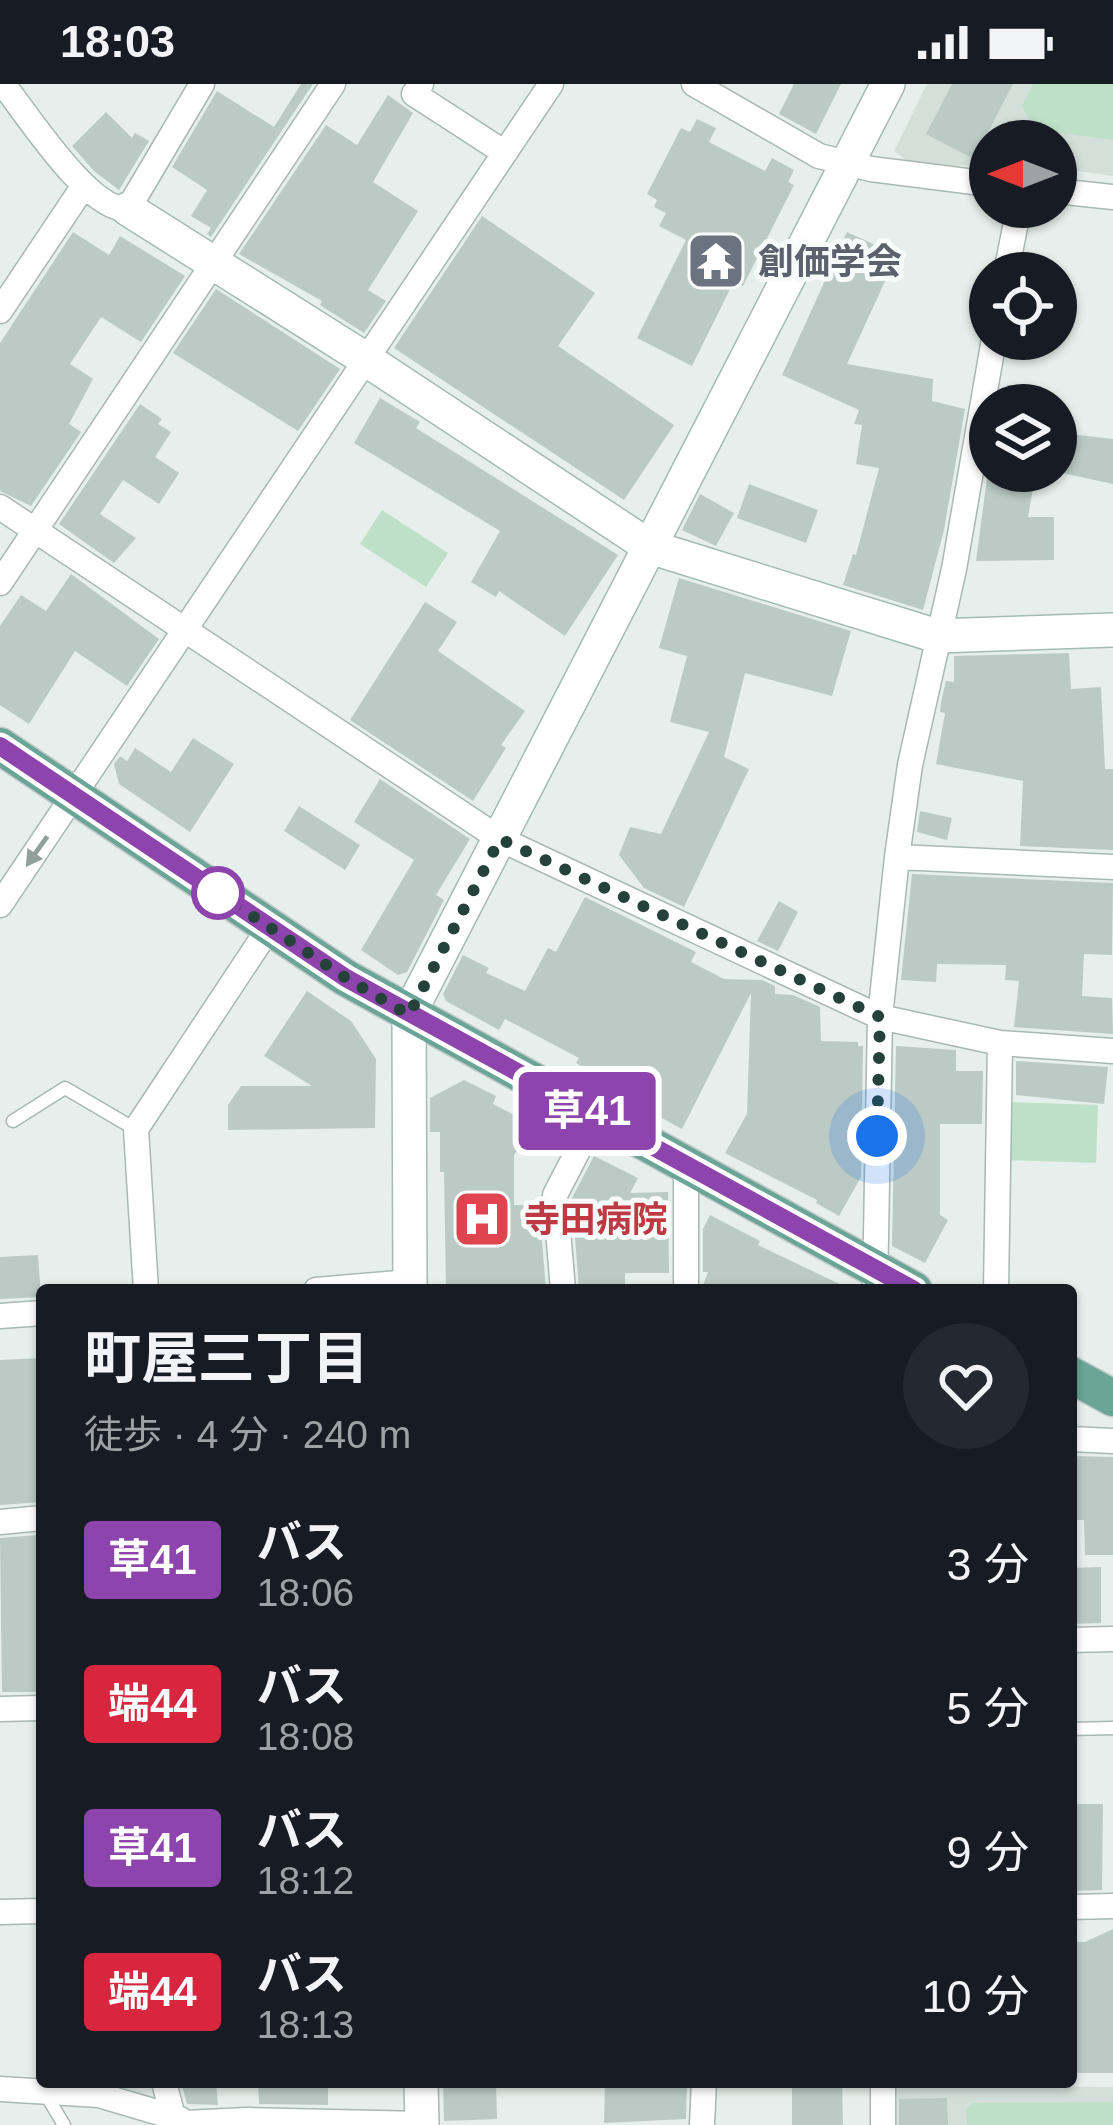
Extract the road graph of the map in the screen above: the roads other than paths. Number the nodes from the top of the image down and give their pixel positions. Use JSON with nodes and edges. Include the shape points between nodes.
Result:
{"nodes":[{"id":1,"x":3,"y":84,"type":"edge"},
{"id":2,"x":202,"y":84,"type":"edge"},
{"id":3,"x":333,"y":84,"type":"edge"},
{"id":4,"x":421,"y":84,"type":"edge"},
{"id":5,"x":551,"y":84,"type":"edge"},
{"id":6,"x":694,"y":84,"type":"edge"},
{"id":7,"x":887,"y":84,"type":"edge"},
{"id":8,"x":505,"y":153,"type":"junction"},
{"id":9,"x":845,"y":164,"type":"junction"},
{"id":10,"x":969,"y":181,"type":"edge"},
{"id":11,"x":83,"y":187,"type":"junction"},
{"id":12,"x":1077,"y":193,"type":"edge"},
{"id":13,"x":1113,"y":196,"type":"edge"},
{"id":14,"x":128,"y":209,"type":"junction"},
{"id":15,"x":211,"y":261,"type":"junction"},
{"id":16,"x":0,"y":311,"type":"edge"},
{"id":17,"x":368,"y":360,"type":"junction"},
{"id":18,"x":990,"y":360,"type":"edge"},
{"id":19,"x":0,"y":507,"type":"edge"},
{"id":20,"x":34,"y":530,"type":"junction"},
{"id":21,"x":650,"y":548,"type":"junction"},
{"id":22,"x":0,"y":583,"type":"edge"},
{"id":23,"x":1113,"y":630,"type":"edge"},
{"id":24,"x":185,"y":632,"type":"junction"},
{"id":25,"x":937,"y":637,"type":"junction"},
{"id":26,"x":0,"y":746,"type":"edge"},
{"id":27,"x":75,"y":796,"type":"junction"},
{"id":28,"x":500,"y":839,"type":"junction"},
{"id":29,"x":896,"y":857,"type":"junction"},
{"id":30,"x":1113,"y":867,"type":"edge"},
{"id":31,"x":0,"y":905,"type":"edge"},
{"id":32,"x":269,"y":928,"type":"junction"},
{"id":33,"x":409,"y":1015,"type":"junction"},
{"id":34,"x":880,"y":1017,"type":"junction"},
{"id":35,"x":1000,"y":1043,"type":"junction"},
{"id":36,"x":1113,"y":1051,"type":"edge"},
{"id":37,"x":596,"y":1116,"type":"junction"},
{"id":38,"x":14,"y":1121,"type":"dead end"},
{"id":39,"x":136,"y":1129,"type":"junction"},
{"id":40,"x":686,"y":1166,"type":"junction"},
{"id":41,"x":876,"y":1280,"type":"edge"},
{"id":42,"x":146,"y":1284,"type":"edge"},
{"id":43,"x":410,"y":1284,"type":"edge"},
{"id":44,"x":563,"y":1284,"type":"edge"},
{"id":45,"x":686,"y":1284,"type":"edge"},
{"id":46,"x":996,"y":1284,"type":"edge"},
{"id":47,"x":36,"y":1313,"type":"edge"},
{"id":48,"x":0,"y":1316,"type":"edge"},
{"id":49,"x":1077,"y":1379,"type":"edge"},
{"id":50,"x":1113,"y":1398,"type":"edge"},
{"id":51,"x":1077,"y":1439,"type":"edge"},
{"id":52,"x":1113,"y":1441,"type":"edge"},
{"id":53,"x":36,"y":1518,"type":"edge"},
{"id":54,"x":0,"y":1522,"type":"edge"},
{"id":55,"x":1113,"y":1639,"type":"edge"},
{"id":56,"x":1077,"y":1640,"type":"edge"},
{"id":57,"x":36,"y":1708,"type":"edge"},
{"id":58,"x":0,"y":1709,"type":"edge"},
{"id":59,"x":1113,"y":1728,"type":"edge"},
{"id":60,"x":1077,"y":1730,"type":"edge"},
{"id":61,"x":1113,"y":1906,"type":"edge"},
{"id":62,"x":1077,"y":1907,"type":"edge"},
{"id":63,"x":36,"y":1911,"type":"edge"},
{"id":64,"x":0,"y":1912,"type":"edge"},
{"id":65,"x":167,"y":2088,"type":"edge"},
{"id":66,"x":422,"y":2088,"type":"edge"},
{"id":67,"x":704,"y":2088,"type":"edge"},
{"id":68,"x":883,"y":2088,"type":"edge"},
{"id":69,"x":0,"y":2089,"type":"edge"},
{"id":70,"x":44,"y":2092,"type":"junction"},
{"id":71,"x":182,"y":2122,"type":"edge"},
{"id":72,"x":64,"y":2125,"type":"edge"},
{"id":73,"x":422,"y":2125,"type":"edge"},
{"id":74,"x":702,"y":2125,"type":"edge"},
{"id":75,"x":883,"y":2125,"type":"edge"}],
"edges":[{"from":1,"to":11,"type":"street"},
{"from":2,"to":14,"type":"street"},
{"from":3,"to":15,"type":"street"},
{"from":4,"to":8,"type":"street","via":[[414,94]]},
{"from":5,"to":8,"type":"street"},
{"from":6,"to":9,"type":"street"},
{"from":7,"to":9,"type":"street"},
{"from":8,"to":17,"type":"street"},
{"from":9,"to":10,"type":"street"},
{"from":9,"to":21,"type":"street"},
{"from":11,"to":14,"type":"street"},
{"from":11,"to":16,"type":"street"},
{"from":12,"to":13,"type":"street"},
{"from":14,"to":15,"type":"street"},
{"from":15,"to":17,"type":"street"},
{"from":15,"to":20,"type":"street"},
{"from":17,"to":21,"type":"street"},
{"from":17,"to":24,"type":"street"},
{"from":18,"to":25,"type":"street"},
{"from":19,"to":20,"type":"street"},
{"from":20,"to":22,"type":"street"},
{"from":20,"to":24,"type":"street"},
{"from":21,"to":25,"type":"street"},
{"from":21,"to":28,"type":"street"},
{"from":23,"to":25,"type":"street"},
{"from":24,"to":27,"type":"street"},
{"from":24,"to":28,"type":"street"},
{"from":25,"to":29,"type":"street"},
{"from":26,"to":27,"type":"main road"},
{"from":27,"to":31,"type":"street","one_way":true},
{"from":27,"to":32,"type":"main road"},
{"from":28,"to":33,"type":"street"},
{"from":28,"to":34,"type":"street"},
{"from":29,"to":30,"type":"street"},
{"from":29,"to":34,"type":"street"},
{"from":32,"to":33,"type":"main road"},
{"from":32,"to":39,"type":"street"},
{"from":33,"to":37,"type":"main road"},
{"from":33,"to":43,"type":"street"},
{"from":34,"to":35,"type":"street"},
{"from":34,"to":41,"type":"street"},
{"from":35,"to":36,"type":"street"},
{"from":35,"to":46,"type":"street"},
{"from":37,"to":40,"type":"main road"},
{"from":37,"to":44,"type":"street","via":[[555,1196]]},
{"from":38,"to":39,"type":"lane","via":[[65,1088]]},
{"from":39,"to":42,"type":"street"},
{"from":40,"to":41,"type":"main road"},
{"from":40,"to":45,"type":"street"},
{"from":47,"to":48,"type":"street"},
{"from":49,"to":50,"type":"main road"},
{"from":51,"to":52,"type":"street"},
{"from":53,"to":54,"type":"street"},
{"from":55,"to":56,"type":"street"},
{"from":57,"to":58,"type":"street"},
{"from":59,"to":60,"type":"lane"},
{"from":61,"to":62,"type":"street"},
{"from":63,"to":64,"type":"street"},
{"from":65,"to":71,"type":"street"},
{"from":66,"to":73,"type":"street"},
{"from":67,"to":74,"type":"street"},
{"from":68,"to":75,"type":"street"},
{"from":69,"to":70,"type":"street"},
{"from":70,"to":71,"type":"street","via":[[99,2095]]},
{"from":70,"to":72,"type":"lane"},
{"from":71,"to":73,"type":"street"}]}
